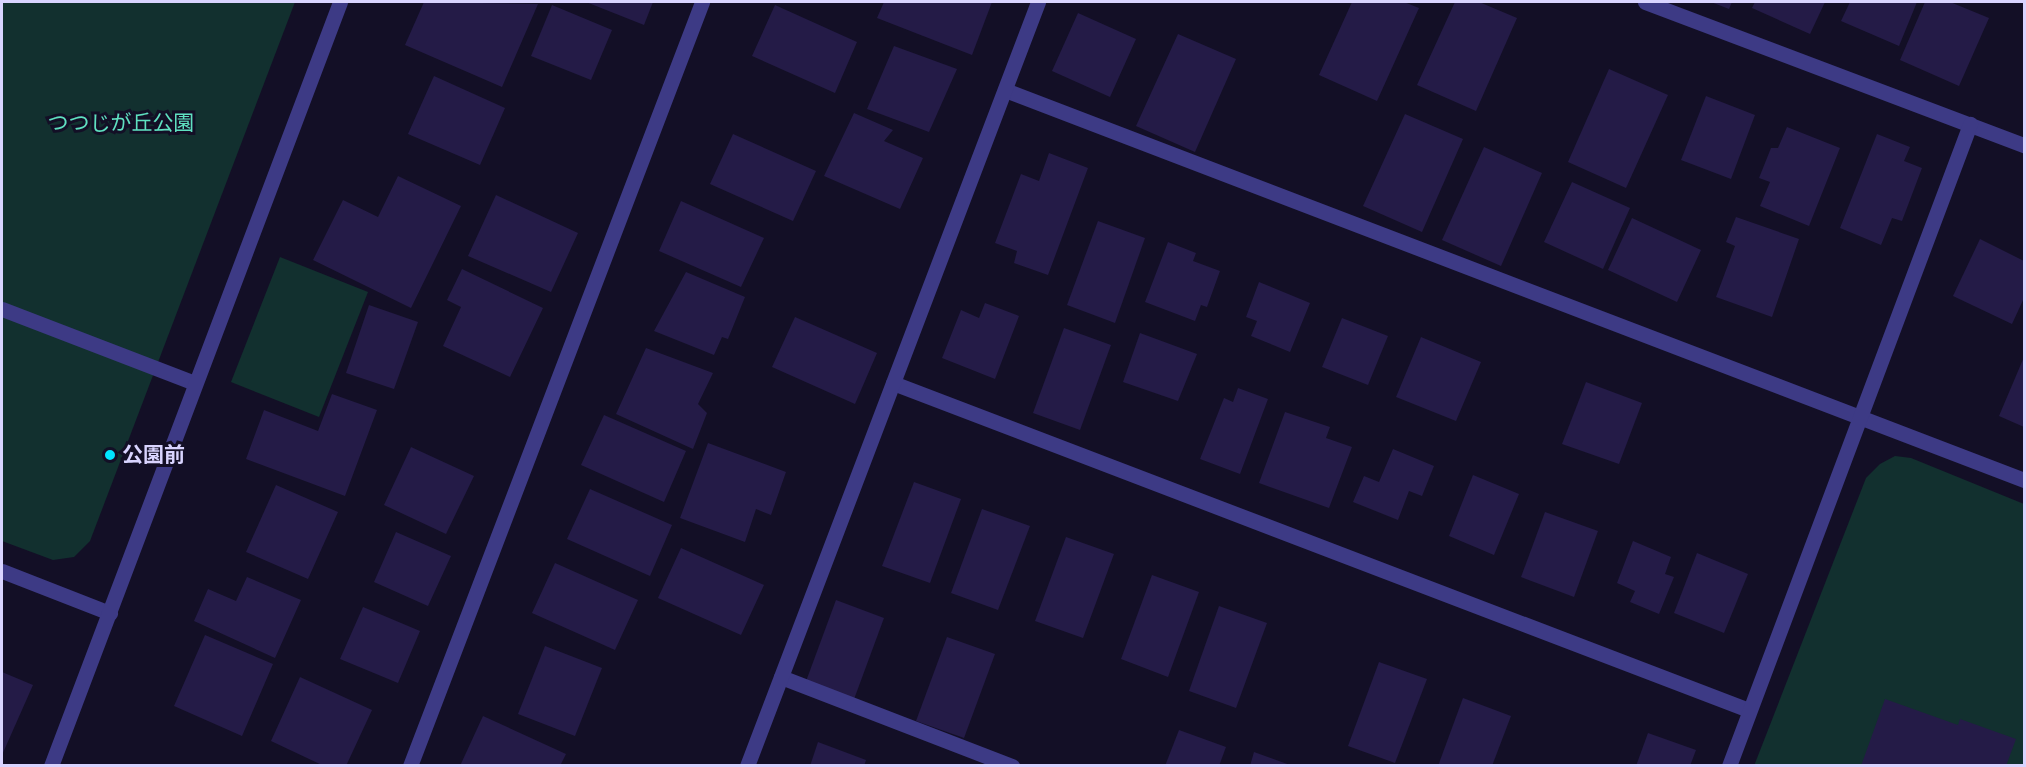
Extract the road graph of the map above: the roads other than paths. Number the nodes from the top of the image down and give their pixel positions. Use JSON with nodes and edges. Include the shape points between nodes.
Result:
{"nodes":[{"id":1,"x":340,"y":2,"type":"edge"},
{"id":2,"x":702,"y":2,"type":"edge"},
{"id":3,"x":1038,"y":2,"type":"edge"},
{"id":4,"x":1645,"y":2,"type":"edge"},
{"id":5,"x":1005,"y":90,"type":"junction"},
{"id":6,"x":1970,"y":124,"type":"junction"},
{"id":7,"x":2025,"y":145,"type":"edge"},
{"id":8,"x":2,"y":309,"type":"edge"},
{"id":9,"x":195,"y":383,"type":"junction"},
{"id":10,"x":893,"y":383,"type":"junction"},
{"id":11,"x":1861,"y":417,"type":"junction"},
{"id":12,"x":2025,"y":480,"type":"edge"},
{"id":13,"x":2,"y":571,"type":"edge"},
{"id":14,"x":110,"y":613,"type":"junction"},
{"id":15,"x":781,"y":676,"type":"junction"},
{"id":16,"x":1749,"y":710,"type":"junction"},
{"id":17,"x":51,"y":765,"type":"edge"},
{"id":18,"x":410,"y":765,"type":"edge"},
{"id":19,"x":747,"y":765,"type":"edge"},
{"id":20,"x":1012,"y":765,"type":"edge"},
{"id":21,"x":1728,"y":765,"type":"edge"}],
"edges":[{"from":1,"to":9,"type":"street"},
{"from":2,"to":18,"type":"street"},
{"from":3,"to":5,"type":"street"},
{"from":4,"to":6,"type":"street"},
{"from":5,"to":10,"type":"street"},
{"from":5,"to":11,"type":"street"},
{"from":6,"to":7,"type":"street"},
{"from":6,"to":11,"type":"street"},
{"from":8,"to":9,"type":"street"},
{"from":9,"to":14,"type":"street"},
{"from":10,"to":15,"type":"street"},
{"from":10,"to":16,"type":"street"},
{"from":11,"to":12,"type":"street"},
{"from":11,"to":16,"type":"street"},
{"from":13,"to":14,"type":"street"},
{"from":14,"to":17,"type":"street"},
{"from":15,"to":19,"type":"street"},
{"from":15,"to":20,"type":"street"},
{"from":16,"to":21,"type":"street"}]}
